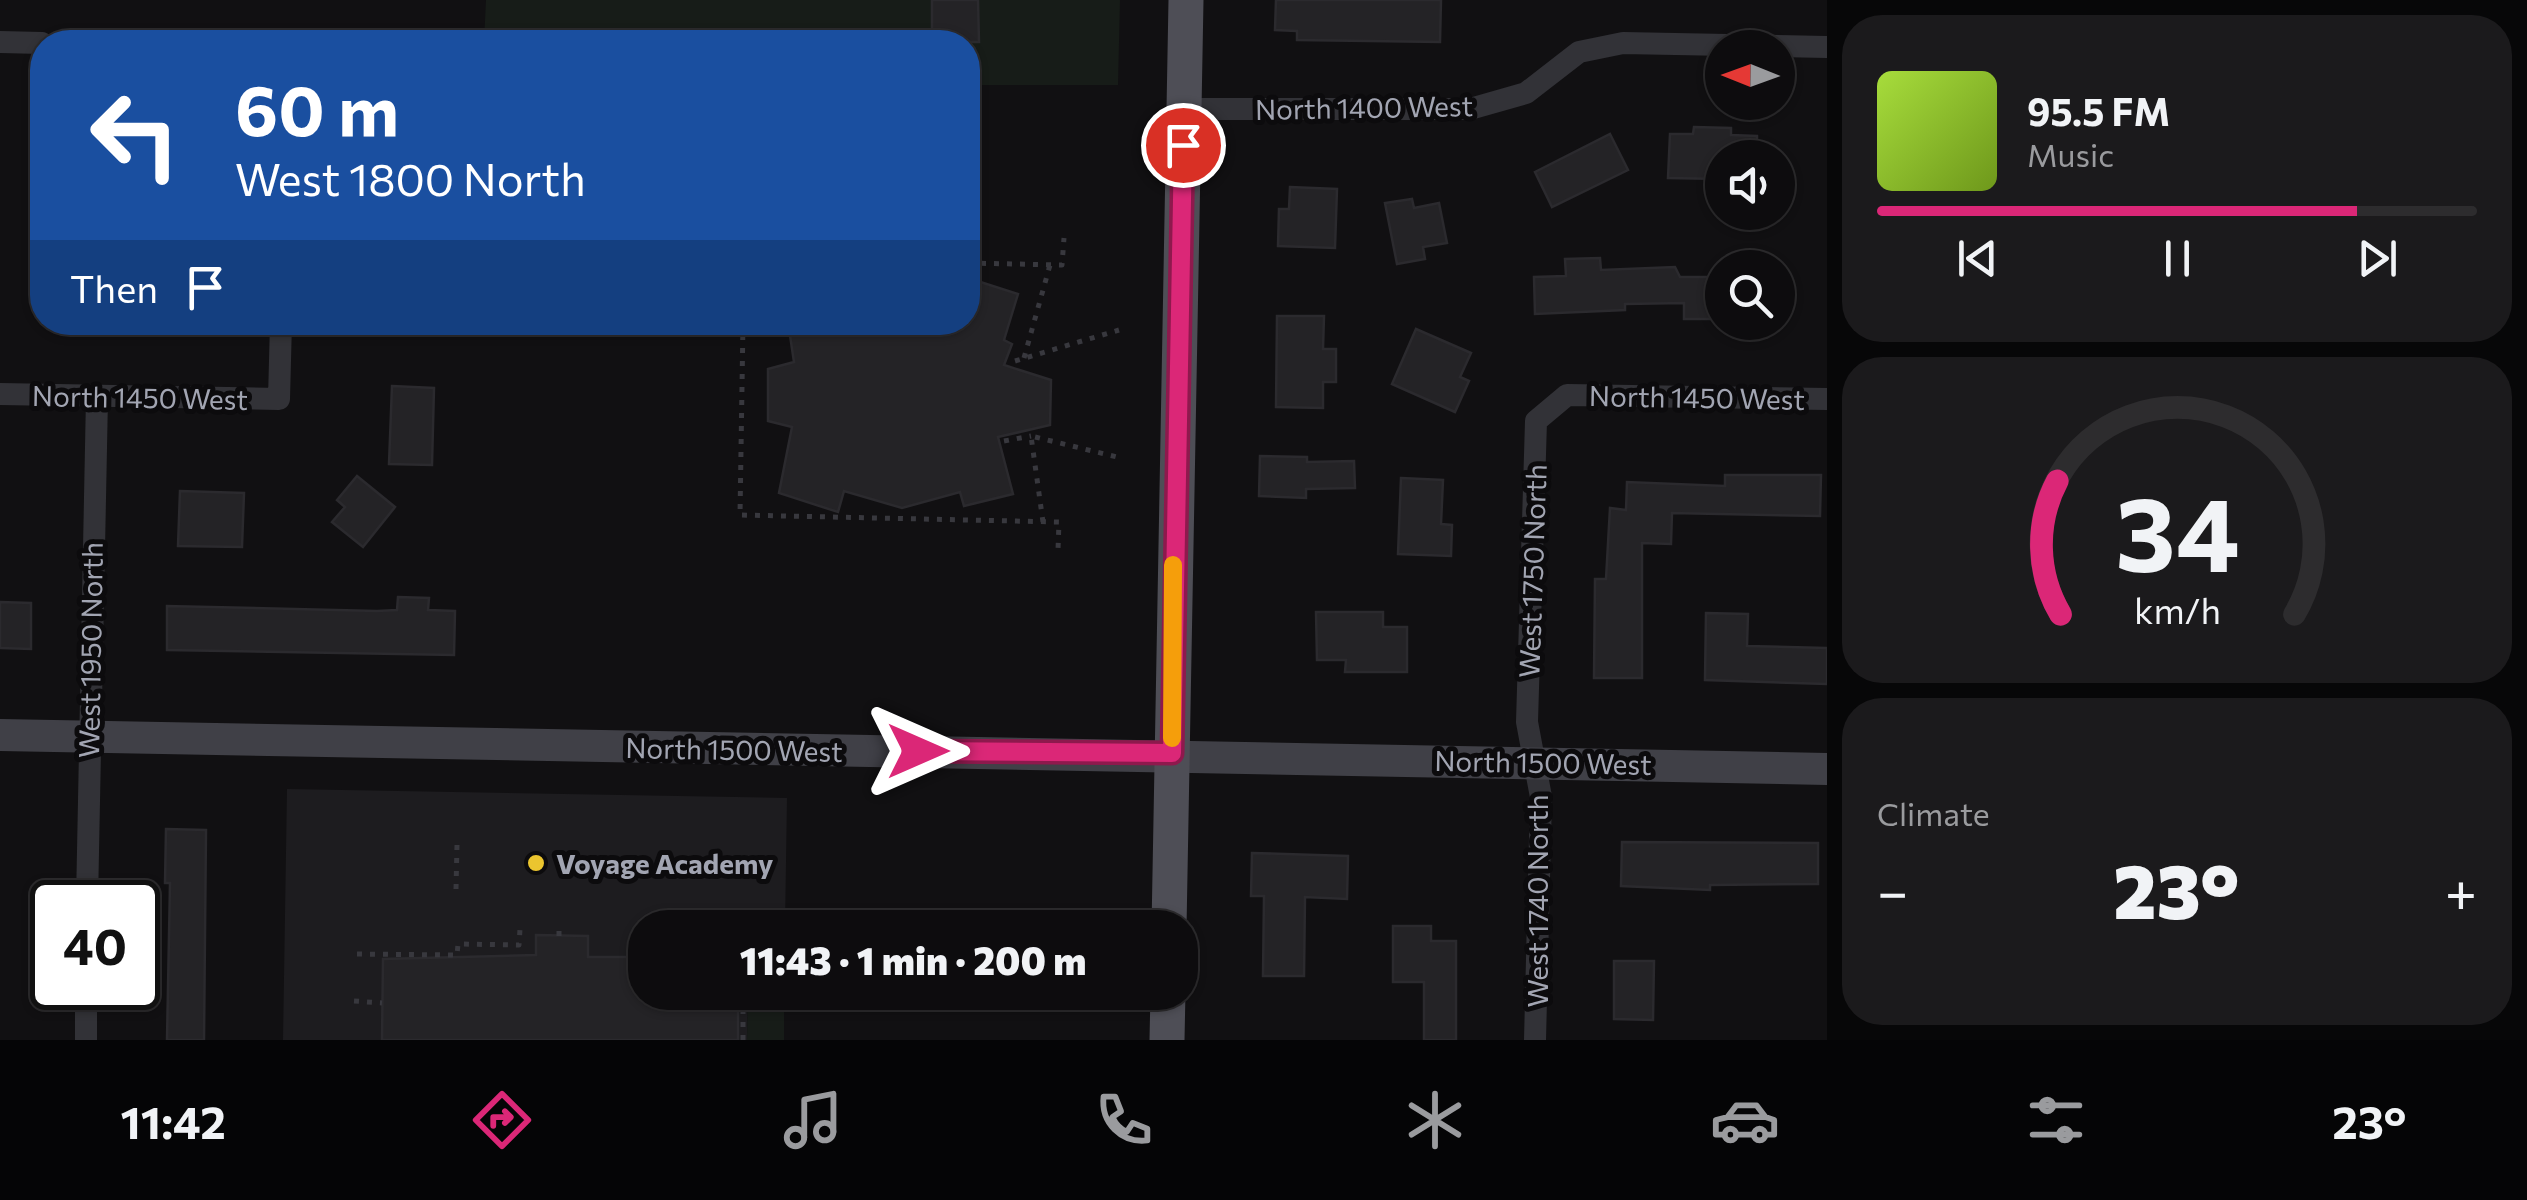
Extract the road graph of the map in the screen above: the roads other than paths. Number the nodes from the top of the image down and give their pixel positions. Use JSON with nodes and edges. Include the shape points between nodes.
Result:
{"nodes":[{"id":1,"x":1186,"y":0,"type":"edge"},
{"id":2,"x":0,"y":42,"type":"edge"},
{"id":3,"x":30,"y":43,"type":"edge"},
{"id":4,"x":1827,"y":47,"type":"edge"},
{"id":5,"x":1184,"y":109,"type":"junction"},
{"id":6,"x":281,"y":335,"type":"edge"},
{"id":7,"x":0,"y":394,"type":"edge"},
{"id":8,"x":1568,"y":395,"type":"joint"},
{"id":9,"x":96,"y":397,"type":"junction"},
{"id":10,"x":1827,"y":399,"type":"edge"},
{"id":11,"x":0,"y":735,"type":"edge"},
{"id":12,"x":88,"y":737,"type":"junction"},
{"id":13,"x":1172,"y":753,"type":"junction"},
{"id":14,"x":1534,"y":762,"type":"junction"},
{"id":15,"x":1827,"y":769,"type":"edge"},
{"id":16,"x":87,"y":880,"type":"edge"},
{"id":17,"x":1169,"y":910,"type":"edge"},
{"id":18,"x":86,"y":1010,"type":"edge"},
{"id":19,"x":1168,"y":1010,"type":"edge"},
{"id":20,"x":86,"y":1040,"type":"edge"},
{"id":21,"x":1167,"y":1040,"type":"edge"},
{"id":22,"x":1535,"y":1040,"type":"edge"}],
"edges":[{"from":1,"to":5,"type":"main road"},
{"from":2,"to":3,"type":"street"},
{"from":4,"to":5,"type":"street","name":"North 1400 West","via":[[1622,44],[1579,52],[1526,93],[1470,110]]},
{"from":5,"to":13,"type":"main road"},
{"from":6,"to":9,"type":"street","name":"North 1450 West","via":[[279,398]]},
{"from":7,"to":9,"type":"street","name":"North 1450 West"},
{"from":8,"to":10,"type":"street","name":"North 1450 West"},
{"from":8,"to":14,"type":"street","name":"West 1750 North","via":[[1536,420],[1527,722]]},
{"from":9,"to":12,"type":"street","name":"West 1950 North"},
{"from":11,"to":12,"type":"street","name":"North 1500 West"},
{"from":12,"to":13,"type":"street","name":"North 1500 West"},
{"from":12,"to":16,"type":"street","name":"West 1950 North"},
{"from":13,"to":14,"type":"street","name":"North 1500 West"},
{"from":13,"to":17,"type":"main road"},
{"from":14,"to":15,"type":"street","name":"North 1500 West"},
{"from":14,"to":22,"type":"street","name":"West 1740 North","via":[[1541,797]]},
{"from":18,"to":20,"type":"street"},
{"from":19,"to":21,"type":"main road"}]}
